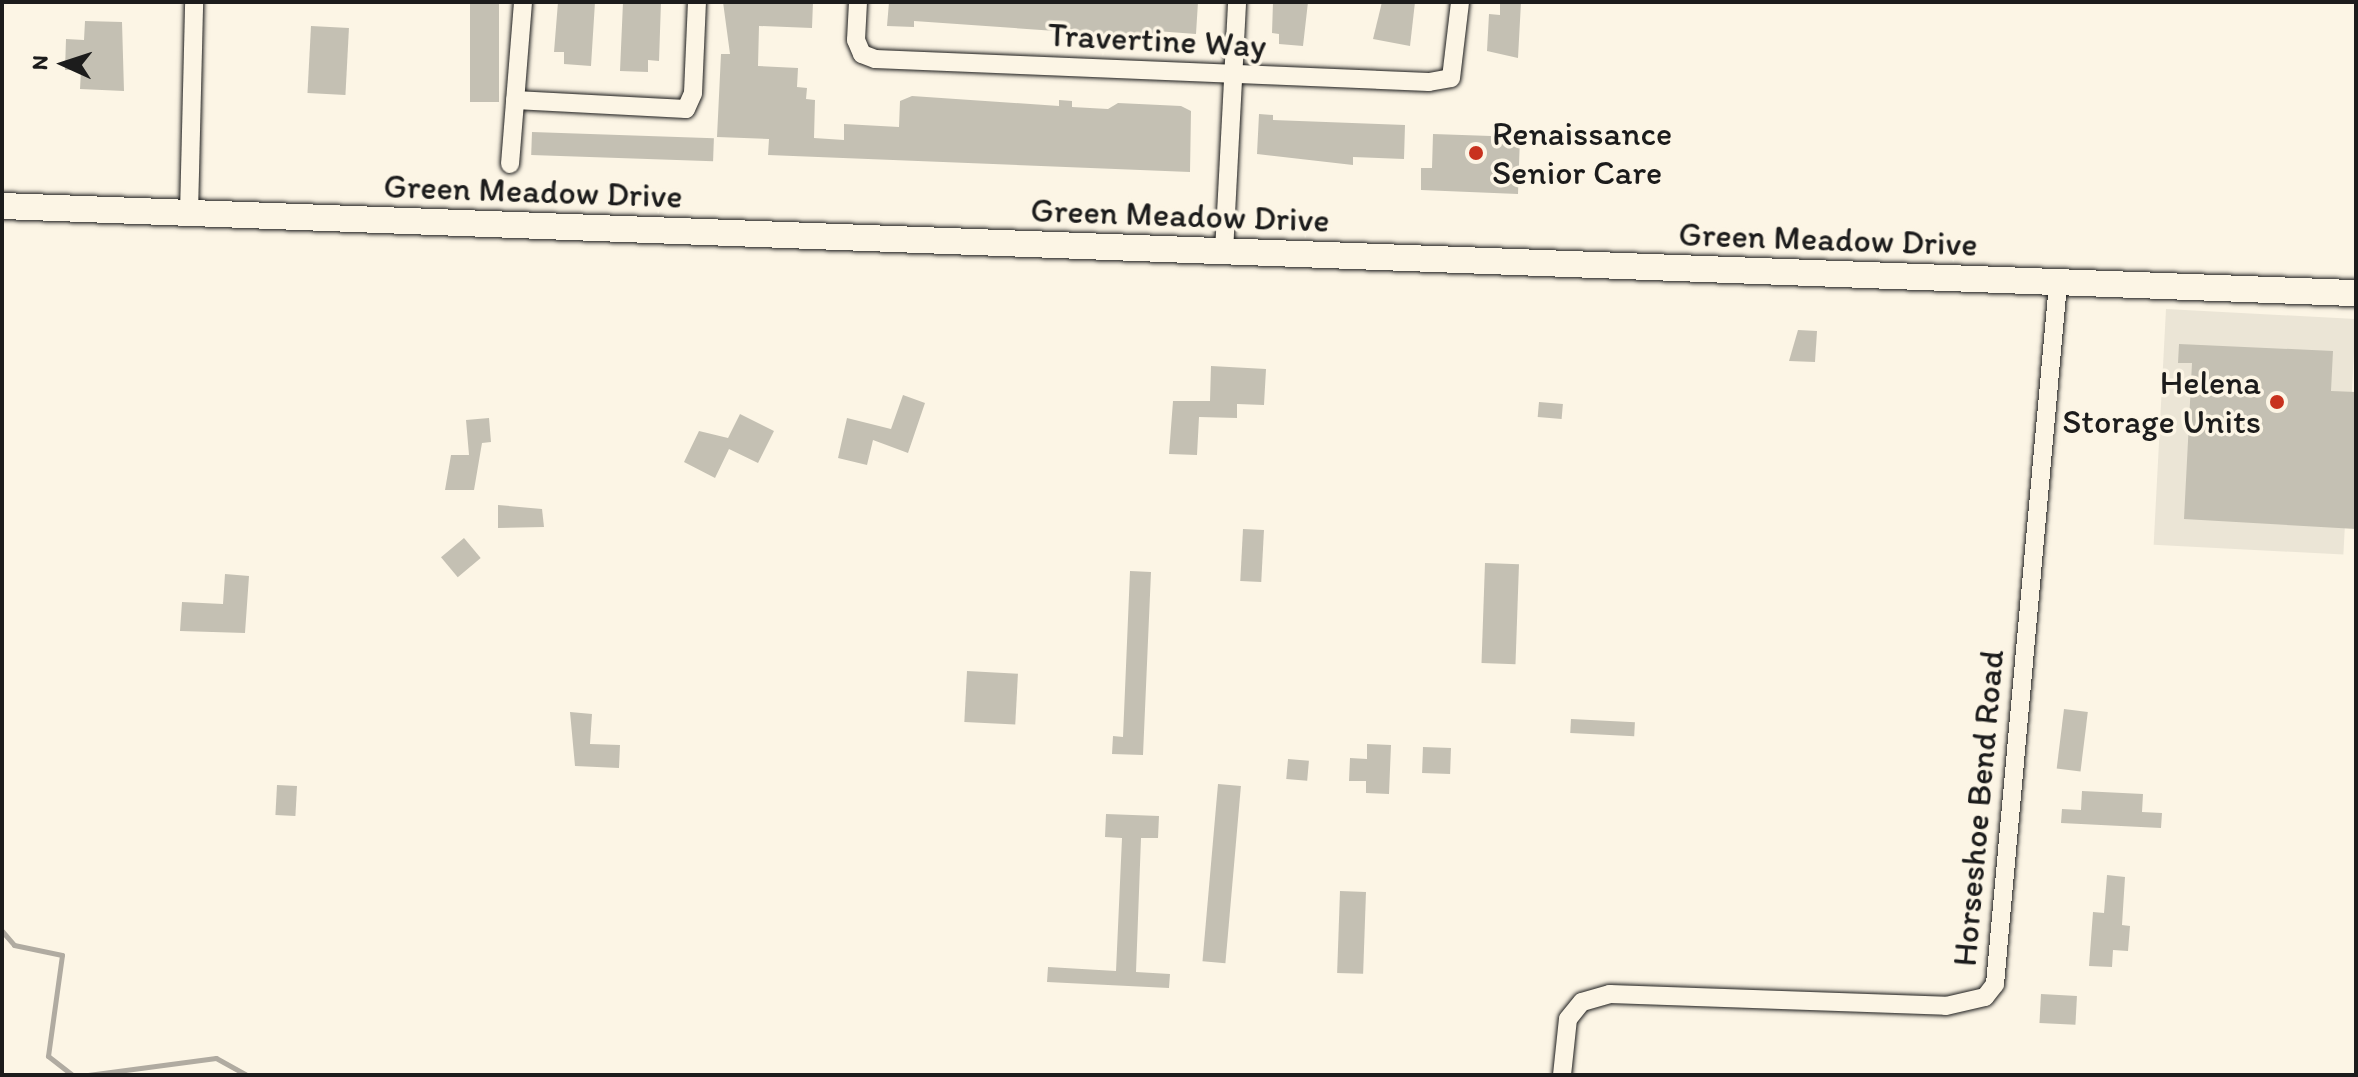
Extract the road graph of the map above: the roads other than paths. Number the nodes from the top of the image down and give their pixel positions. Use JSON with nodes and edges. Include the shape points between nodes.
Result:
{"nodes":[{"id":1,"x":194,"y":2,"type":"edge"},
{"id":2,"x":523,"y":2,"type":"edge"},
{"id":3,"x":697,"y":2,"type":"edge"},
{"id":4,"x":858,"y":2,"type":"edge"},
{"id":5,"x":1237,"y":2,"type":"edge"},
{"id":6,"x":1460,"y":2,"type":"edge"},
{"id":7,"x":1232,"y":76,"type":"junction"},
{"id":8,"x":515,"y":100,"type":"junction"},
{"id":9,"x":510,"y":164,"type":"dead end"},
{"id":10,"x":2,"y":206,"type":"edge"},
{"id":11,"x":189,"y":213,"type":"junction"},
{"id":12,"x":1224,"y":252,"type":"junction"},
{"id":13,"x":2058,"y":283,"type":"junction"},
{"id":14,"x":2356,"y":293,"type":"edge"},
{"id":15,"x":1562,"y":1075,"type":"edge"}],
"edges":[{"from":1,"to":11,"type":"street"},
{"from":2,"to":8,"type":"street"},
{"from":3,"to":8,"type":"street","via":[[693,93],[686,109]]},
{"from":4,"to":7,"type":"street","name":"Travertine Way","via":[[862,54]]},
{"from":5,"to":7,"type":"street"},
{"from":6,"to":7,"type":"street","name":"Travertine Way","via":[[1451,78]]},
{"from":7,"to":12,"type":"street"},
{"from":8,"to":9,"type":"street"},
{"from":10,"to":11,"type":"main road","name":"Green Meadow Drive"},
{"from":11,"to":12,"type":"main road","name":"Green Meadow Drive"},
{"from":12,"to":13,"type":"main road","name":"Green Meadow Drive"},
{"from":13,"to":14,"type":"main road","name":"Green Meadow Drive"},
{"from":13,"to":15,"type":"street","name":"Horseshoe Bend Road","via":[[1995,984],[1985,997],[1946,1006],[1610,994],[1582,1002],[1568,1019]]}]}
